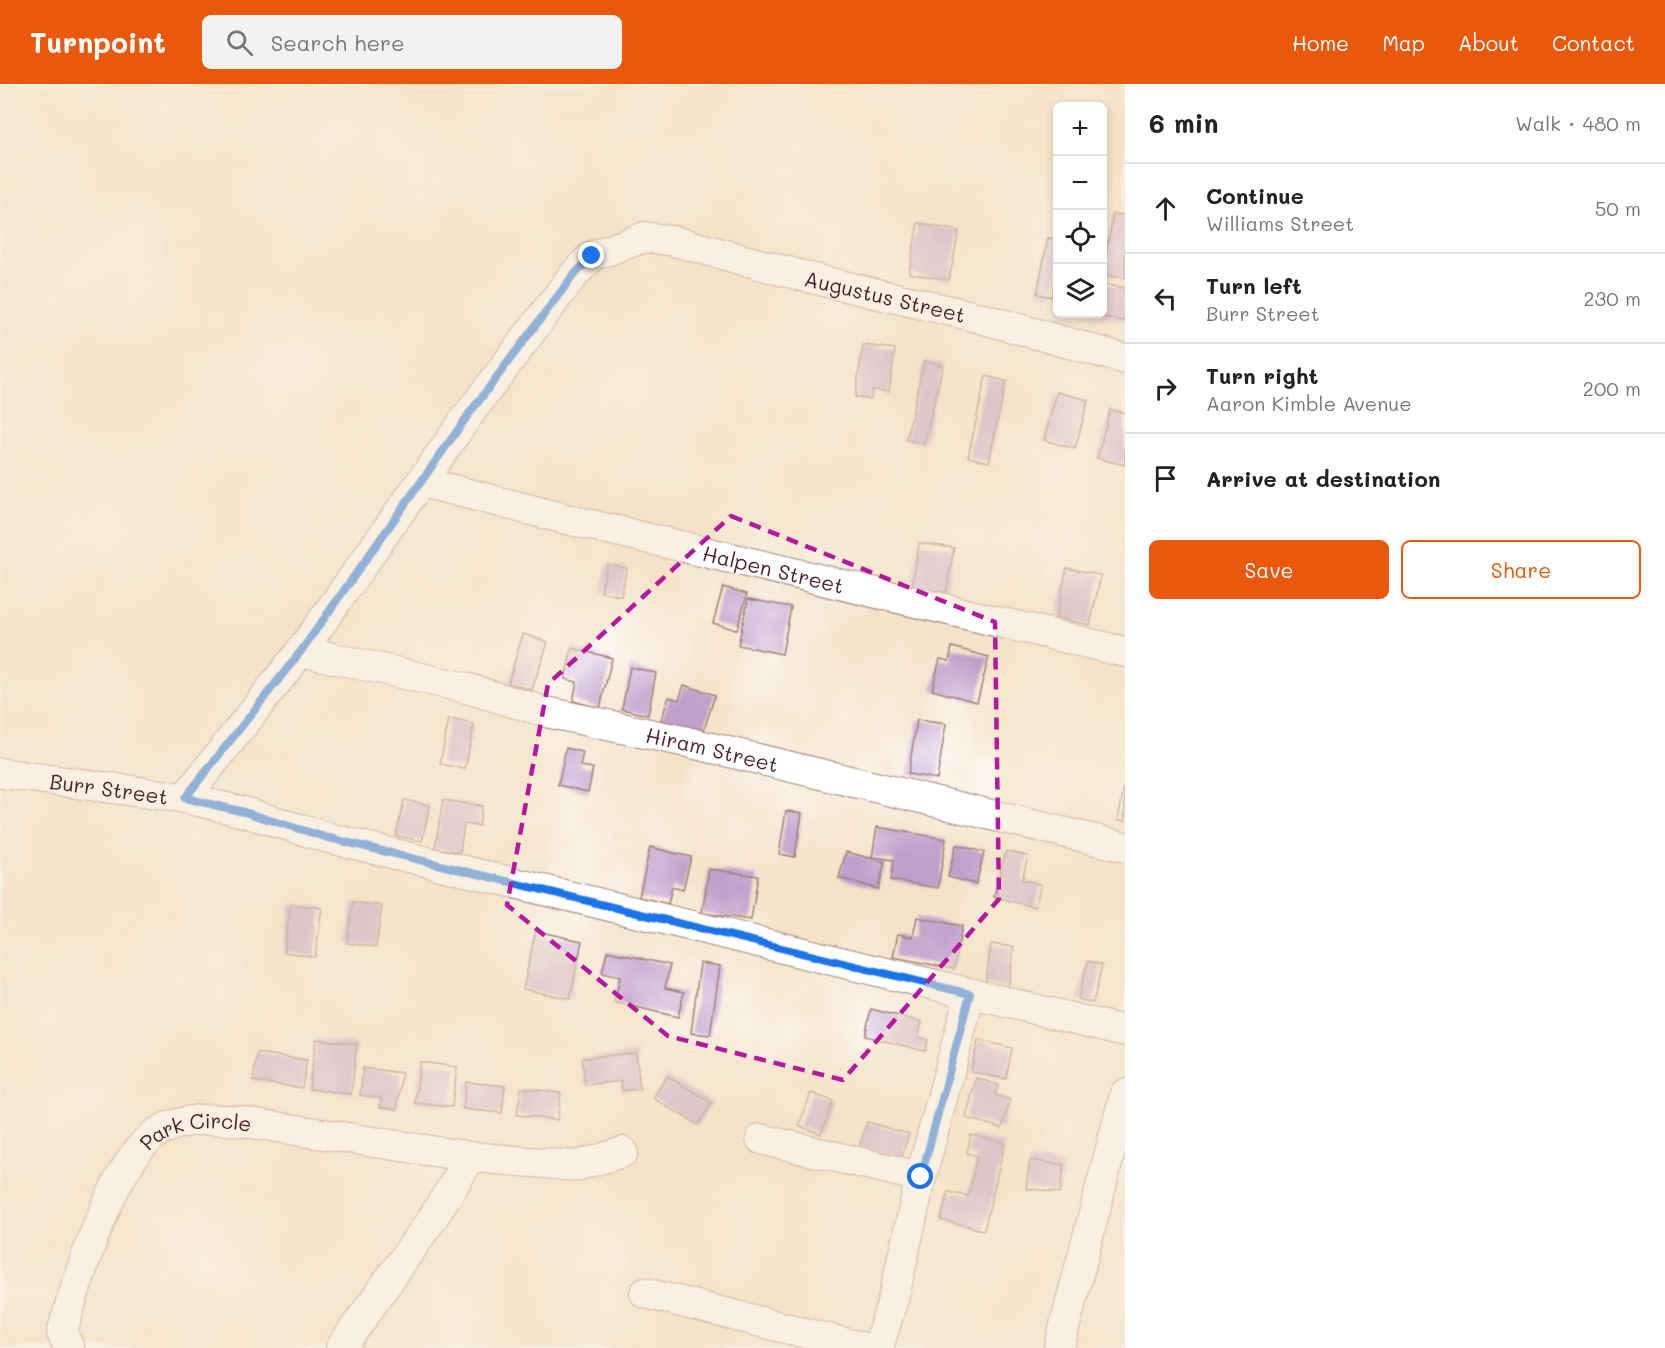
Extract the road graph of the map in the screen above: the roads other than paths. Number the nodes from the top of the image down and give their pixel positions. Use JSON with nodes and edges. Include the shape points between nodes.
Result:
{"nodes":[{"id":1,"x":1125,"y":359,"type":"edge"},
{"id":2,"x":422,"y":482,"type":"junction"},
{"id":3,"x":301,"y":651,"type":"junction"},
{"id":4,"x":1125,"y":652,"type":"edge"},
{"id":5,"x":0,"y":773,"type":"edge"},
{"id":6,"x":185,"y":798,"type":"junction"},
{"id":7,"x":1125,"y":847,"type":"edge"},
{"id":8,"x":970,"y":994,"type":"junction"},
{"id":9,"x":1125,"y":1031,"type":"edge"},
{"id":10,"x":1125,"y":1094,"type":"edge"},
{"id":11,"x":761,"y":1139,"type":"dead end"},
{"id":12,"x":623,"y":1152,"type":"dead end"},
{"id":13,"x":471,"y":1157,"type":"junction"},
{"id":14,"x":921,"y":1177,"type":"junction"},
{"id":15,"x":645,"y":1293,"type":"dead end"},
{"id":16,"x":69,"y":1348,"type":"edge"},
{"id":17,"x":341,"y":1348,"type":"edge"},
{"id":18,"x":865,"y":1348,"type":"edge"},
{"id":19,"x":878,"y":1348,"type":"edge"},
{"id":20,"x":1059,"y":1348,"type":"edge"}],
"edges":[{"from":1,"to":2,"type":"street","name":"Augustus Street","via":[[977,317],[645,237],[592,256],[572,277]]},
{"from":2,"to":3,"type":"street"},
{"from":2,"to":4,"type":"street","name":"Halpen Street"},
{"from":3,"to":6,"type":"street"},
{"from":3,"to":7,"type":"street","name":"Hiram Street"},
{"from":5,"to":6,"type":"street","name":"Burr Street"},
{"from":6,"to":8,"type":"street","name":"Burr Street","via":[[325,837]]},
{"from":8,"to":9,"type":"street","name":"Burr Street"},
{"from":8,"to":14,"type":"street"},
{"from":10,"to":20,"type":"street"},
{"from":11,"to":14,"type":"street"},
{"from":12,"to":13,"type":"street","name":"Park Circle","via":[[577,1166]]},
{"from":13,"to":16,"type":"street","name":"Park Circle","via":[[210,1118],[182,1122],[156,1133],[136,1152],[121,1176],[77,1281],[62,1333]]},
{"from":13,"to":17,"type":"street","via":[[432,1220]]},
{"from":14,"to":19,"type":"street"},
{"from":15,"to":18,"type":"street"}]}
